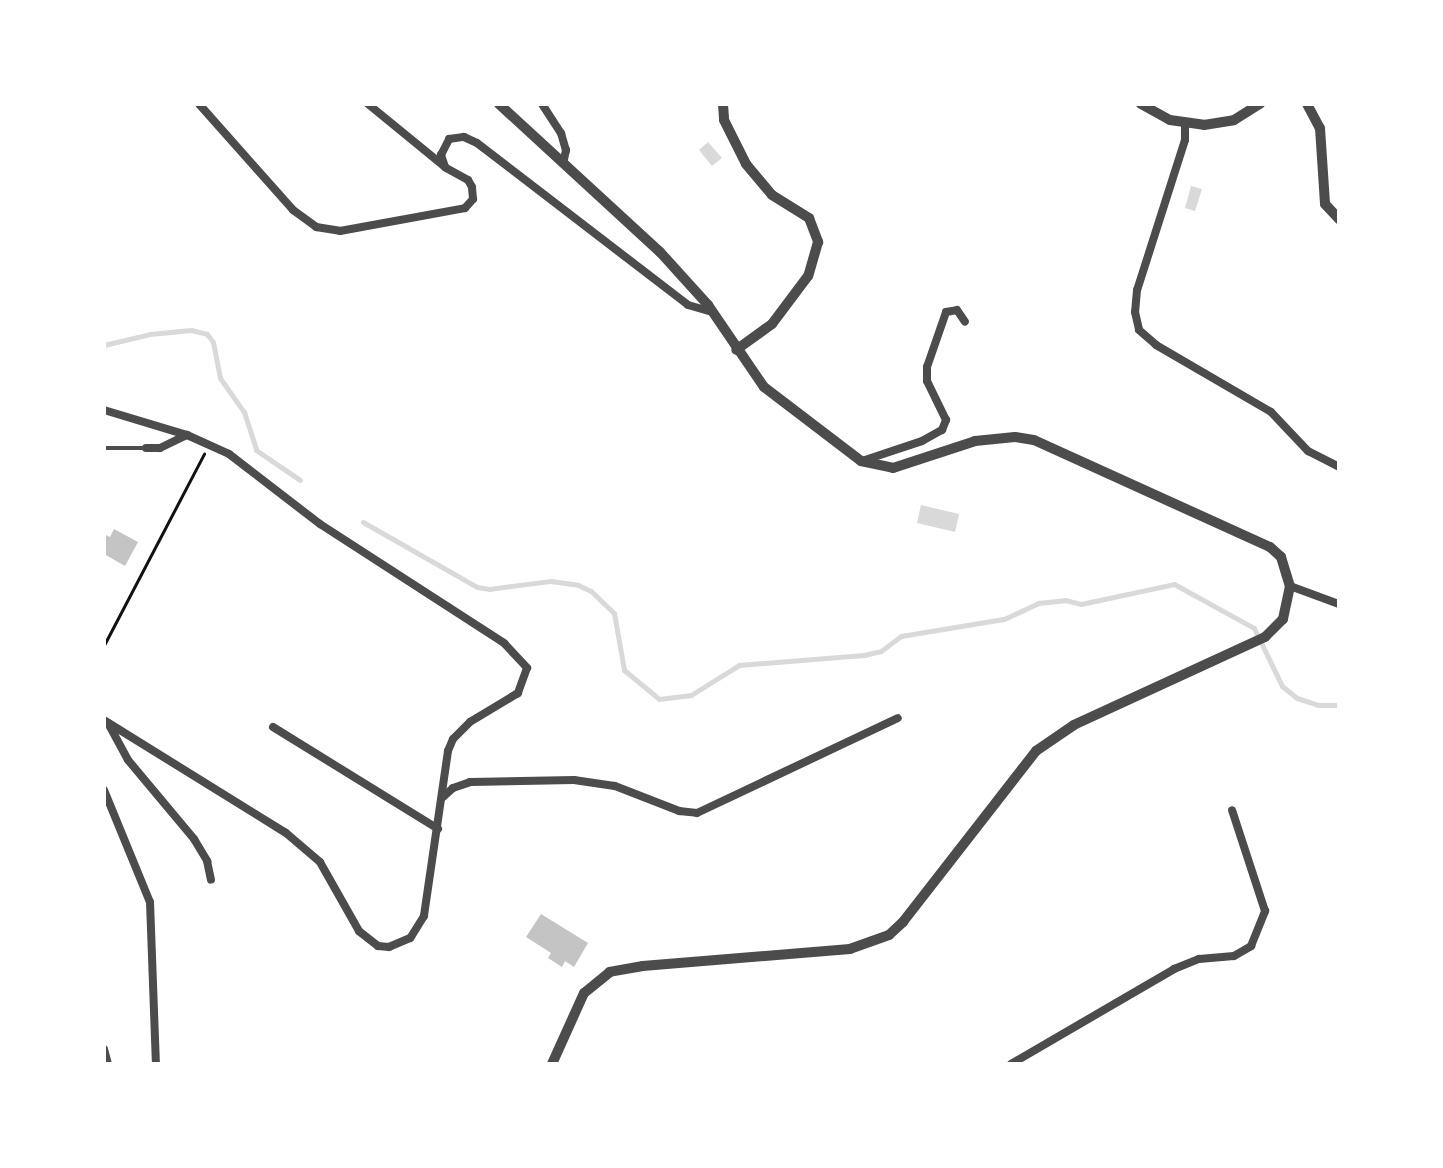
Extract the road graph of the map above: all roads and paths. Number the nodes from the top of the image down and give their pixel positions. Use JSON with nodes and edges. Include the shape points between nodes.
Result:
{"nodes":[{"id":1,"x":199,"y":104,"type":"edge"},
{"id":2,"x":368,"y":104,"type":"edge"},
{"id":3,"x":499,"y":104,"type":"edge"},
{"id":4,"x":542,"y":104,"type":"edge"},
{"id":5,"x":723,"y":104,"type":"edge"},
{"id":6,"x":1141,"y":104,"type":"edge"},
{"id":7,"x":1260,"y":104,"type":"edge"},
{"id":8,"x":1307,"y":104,"type":"edge"},
{"id":9,"x":1185,"y":125,"type":"junction"},
{"id":10,"x":563,"y":164,"type":"junction"},
{"id":11,"x":445,"y":167,"type":"junction"},
{"id":12,"x":1339,"y":219,"type":"edge"},
{"id":13,"x":712,"y":312,"type":"junction"},
{"id":14,"x":965,"y":322,"type":"dead end"},
{"id":15,"x":736,"y":350,"type":"junction"},
{"id":16,"x":104,"y":410,"type":"edge"},
{"id":17,"x":187,"y":435,"type":"junction"},
{"id":18,"x":104,"y":448,"type":"edge"},
{"id":19,"x":146,"y":448,"type":"joint"},
{"id":20,"x":205,"y":452,"type":"dead end"},
{"id":21,"x":861,"y":461,"type":"junction"},
{"id":22,"x":1339,"y":467,"type":"edge"},
{"id":23,"x":1290,"y":586,"type":"junction"},
{"id":24,"x":1339,"y":604,"type":"edge"},
{"id":25,"x":104,"y":645,"type":"edge"},
{"id":26,"x":898,"y":718,"type":"dead end"},
{"id":27,"x":106,"y":721,"type":"edge"},
{"id":28,"x":273,"y":727,"type":"dead end"},
{"id":29,"x":104,"y":790,"type":"edge"},
{"id":30,"x":442,"y":798,"type":"junction"},
{"id":31,"x":1232,"y":810,"type":"dead end"},
{"id":32,"x":438,"y":829,"type":"junction"},
{"id":33,"x":211,"y":880,"type":"dead end"},
{"id":34,"x":104,"y":1049,"type":"edge"},
{"id":35,"x":108,"y":1064,"type":"edge"},
{"id":36,"x":156,"y":1064,"type":"edge"},
{"id":37,"x":552,"y":1064,"type":"edge"},
{"id":38,"x":1011,"y":1064,"type":"edge"}],
"edges":[{"from":1,"to":11,"type":"street","via":[[293,210],[327,231],[465,208],[473,199],[472,187]]},
{"from":2,"to":11,"type":"street"},
{"from":3,"to":10,"type":"street"},
{"from":4,"to":10,"type":"street","via":[[561,133]]},
{"from":5,"to":15,"type":"street","via":[[731,138],[746,164],[772,195],[809,218],[818,242],[808,276],[772,324]]},
{"from":6,"to":9,"type":"street"},
{"from":7,"to":9,"type":"street","via":[[1234,120]]},
{"from":8,"to":12,"type":"street","via":[[1320,128],[1325,204]]},
{"from":9,"to":22,"type":"street","via":[[1185,140],[1137,290],[1139,330],[1271,412],[1308,451]]},
{"from":10,"to":13,"type":"street","via":[[660,252]]},
{"from":11,"to":13,"type":"street","via":[[445,143],[472,140],[645,273],[697,310]]},
{"from":13,"to":15,"type":"street"},
{"from":14,"to":21,"type":"street","via":[[957,310],[946,312],[927,367],[927,381],[946,420],[942,430]]},
{"from":15,"to":21,"type":"street","via":[[764,387]]},
{"from":16,"to":17,"type":"street"},
{"from":17,"to":19,"type":"street","via":[[160,448]]},
{"from":17,"to":30,"type":"street","via":[[229,454],[320,524],[504,643],[523,661],[526,676],[518,693],[470,722],[453,739]]},
{"from":18,"to":19,"type":"lane"},
{"from":20,"to":25,"type":"path"},
{"from":21,"to":23,"type":"street","via":[[893,468],[975,441],[1034,440],[1270,547],[1281,557]]},
{"from":23,"to":24,"type":"street"},
{"from":23,"to":37,"type":"street","via":[[1283,619],[1265,637],[1052,738],[1010,782],[889,935],[850,949],[610,972],[584,993]]},
{"from":26,"to":30,"type":"street","via":[[697,813],[615,786],[574,780],[470,782]]},
{"from":27,"to":32,"type":"street","via":[[239,801],[312,854],[359,931],[378,946],[400,945],[419,927],[429,897]]},
{"from":27,"to":33,"type":"street","via":[[128,760],[194,839]]},
{"from":28,"to":32,"type":"street"},
{"from":29,"to":36,"type":"street","via":[[150,902]]},
{"from":30,"to":32,"type":"street"},
{"from":31,"to":38,"type":"street","via":[[1265,911],[1251,946],[1234,956],[1182,965]]},
{"from":34,"to":35,"type":"street"}]}
